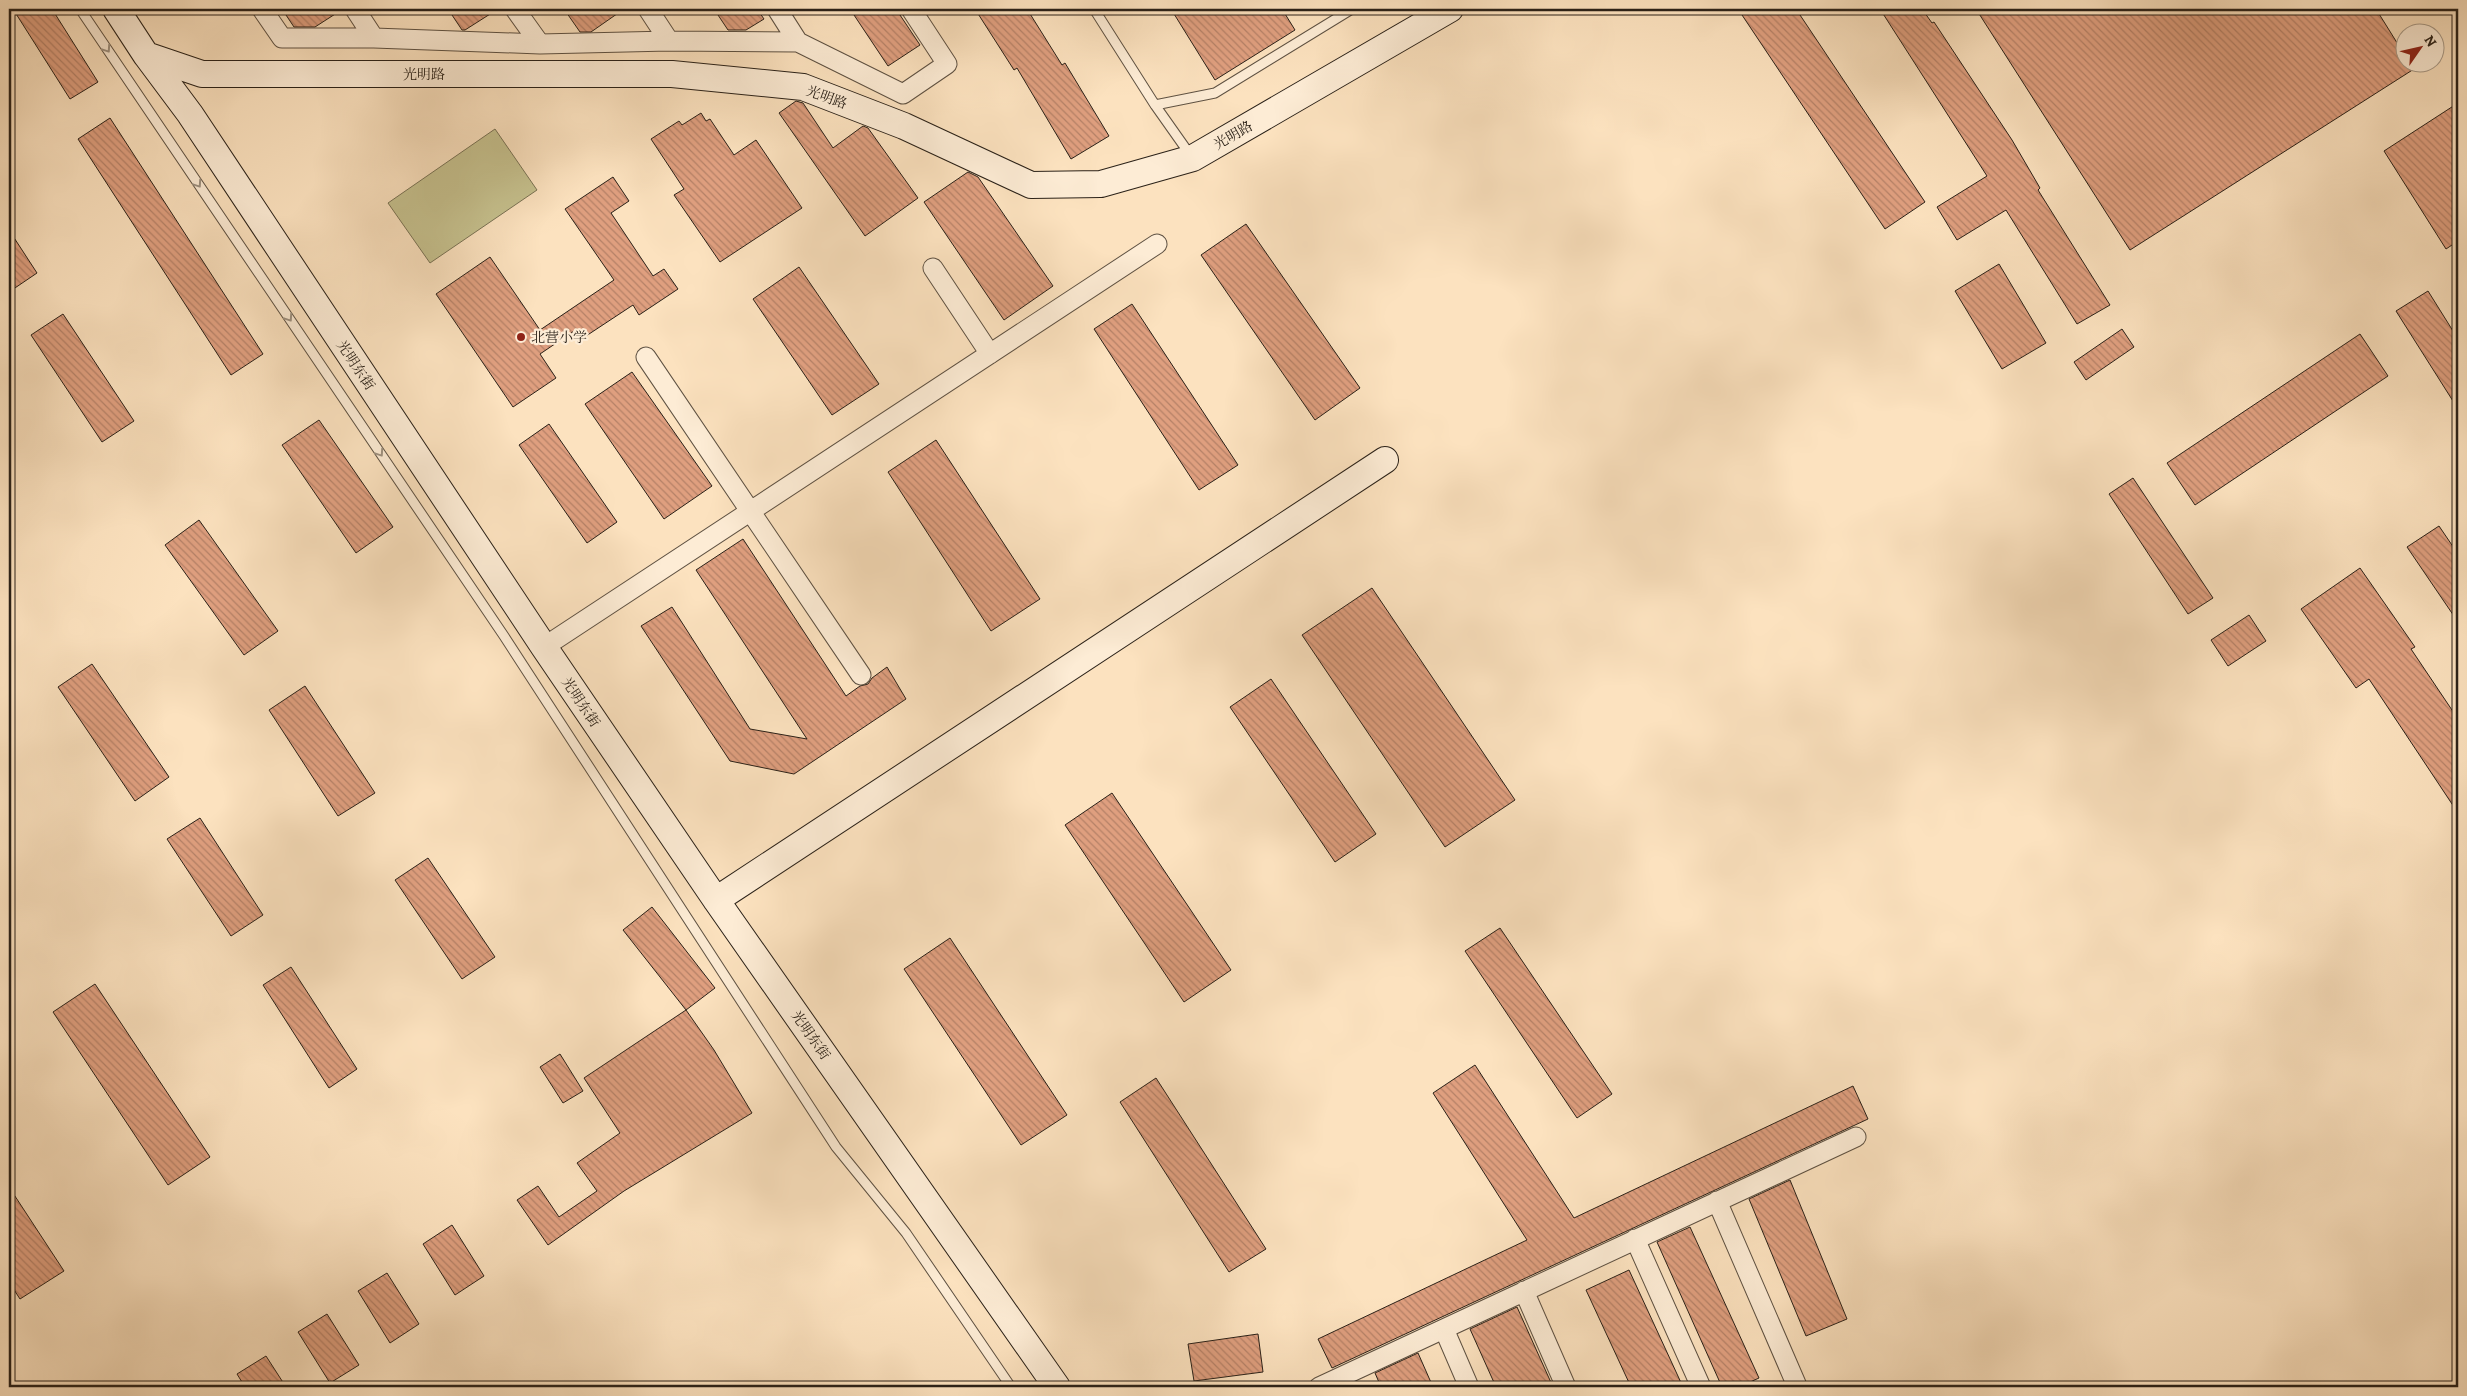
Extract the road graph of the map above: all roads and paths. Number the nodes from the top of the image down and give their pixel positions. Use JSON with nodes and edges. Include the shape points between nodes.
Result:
{"nodes":[{"id":1,"x":80,"y":9,"type":"edge"},
{"id":2,"x":116,"y":9,"type":"edge"},
{"id":3,"x":262,"y":9,"type":"edge"},
{"id":4,"x":355,"y":9,"type":"edge"},
{"id":5,"x":515,"y":9,"type":"edge"},
{"id":6,"x":648,"y":9,"type":"edge"},
{"id":7,"x":777,"y":9,"type":"edge"},
{"id":8,"x":911,"y":9,"type":"edge"},
{"id":9,"x":1094,"y":9,"type":"edge"},
{"id":10,"x":1352,"y":9,"type":"edge"},
{"id":11,"x":1450,"y":9,"type":"edge"},
{"id":12,"x":374,"y":38,"type":"junction"},
{"id":13,"x":669,"y":41,"type":"junction"},
{"id":14,"x":798,"y":42,"type":"junction"},
{"id":15,"x":540,"y":44,"type":"junction"},
{"id":16,"x":146,"y":55,"type":"junction"},
{"id":17,"x":202,"y":74,"type":"junction"},
{"id":18,"x":1155,"y":105,"type":"junction"},
{"id":19,"x":190,"y":114,"type":"junction"},
{"id":20,"x":1193,"y":158,"type":"junction"},
{"id":21,"x":1157,"y":244,"type":"dead end"},
{"id":22,"x":933,"y":268,"type":"dead end"},
{"id":23,"x":990,"y":354,"type":"junction"},
{"id":24,"x":646,"y":357,"type":"dead end"},
{"id":25,"x":1386,"y":460,"type":"dead end"},
{"id":26,"x":751,"y":512,"type":"junction"},
{"id":27,"x":544,"y":647,"type":"junction"},
{"id":28,"x":862,"y":675,"type":"dead end"},
{"id":29,"x":716,"y":900,"type":"junction"},
{"id":30,"x":1856,"y":1137,"type":"dead end"},
{"id":31,"x":1717,"y":1201,"type":"junction"},
{"id":32,"x":1635,"y":1239,"type":"junction"},
{"id":33,"x":1524,"y":1291,"type":"junction"},
{"id":34,"x":1444,"y":1329,"type":"junction"},
{"id":35,"x":1326,"y":1386,"type":"edge"},
{"id":36,"x":1011,"y":1387,"type":"edge"},
{"id":37,"x":1056,"y":1387,"type":"edge"},
{"id":38,"x":1469,"y":1387,"type":"edge"},
{"id":39,"x":1566,"y":1387,"type":"edge"},
{"id":40,"x":1701,"y":1387,"type":"edge"},
{"id":41,"x":1794,"y":1387,"type":"edge"}],
"edges":[{"from":1,"to":36,"type":"lane","one_way":true,"via":[[504,636],[836,1147],[906,1233]]},
{"from":2,"to":16,"type":"street","name":"光明东街"},
{"from":3,"to":12,"type":"street","via":[[282,38]]},
{"from":4,"to":12,"type":"street"},
{"from":5,"to":15,"type":"street"},
{"from":6,"to":13,"type":"street"},
{"from":7,"to":14,"type":"street"},
{"from":8,"to":14,"type":"street","via":[[947,64],[903,94]]},
{"from":9,"to":18,"type":"lane"},
{"from":10,"to":18,"type":"lane","via":[[1215,94]]},
{"from":11,"to":20,"type":"street","name":"光明路"},
{"from":12,"to":15,"type":"street"},
{"from":13,"to":14,"type":"street"},
{"from":13,"to":15,"type":"street"},
{"from":16,"to":17,"type":"street","name":"光明路"},
{"from":16,"to":19,"type":"street","name":"光明东街"},
{"from":17,"to":19,"type":"street"},
{"from":17,"to":20,"type":"street","name":"光明路","via":[[672,74],[802,87],[904,126],[1031,185],[1101,184]]},
{"from":18,"to":20,"type":"lane"},
{"from":19,"to":27,"type":"street","name":"光明东街"},
{"from":21,"to":23,"type":"street"},
{"from":22,"to":23,"type":"street"},
{"from":23,"to":26,"type":"street"},
{"from":24,"to":26,"type":"street"},
{"from":25,"to":29,"type":"street"},
{"from":26,"to":27,"type":"street"},
{"from":26,"to":28,"type":"street"},
{"from":27,"to":29,"type":"street","name":"光明东街"},
{"from":29,"to":37,"type":"street","name":"光明东街"},
{"from":30,"to":31,"type":"street"},
{"from":31,"to":32,"type":"street"},
{"from":31,"to":41,"type":"street","via":[[1797,1386]]},
{"from":32,"to":33,"type":"street"},
{"from":32,"to":40,"type":"street"},
{"from":33,"to":34,"type":"street"},
{"from":33,"to":39,"type":"street"},
{"from":34,"to":35,"type":"street"},
{"from":34,"to":38,"type":"street"}]}
